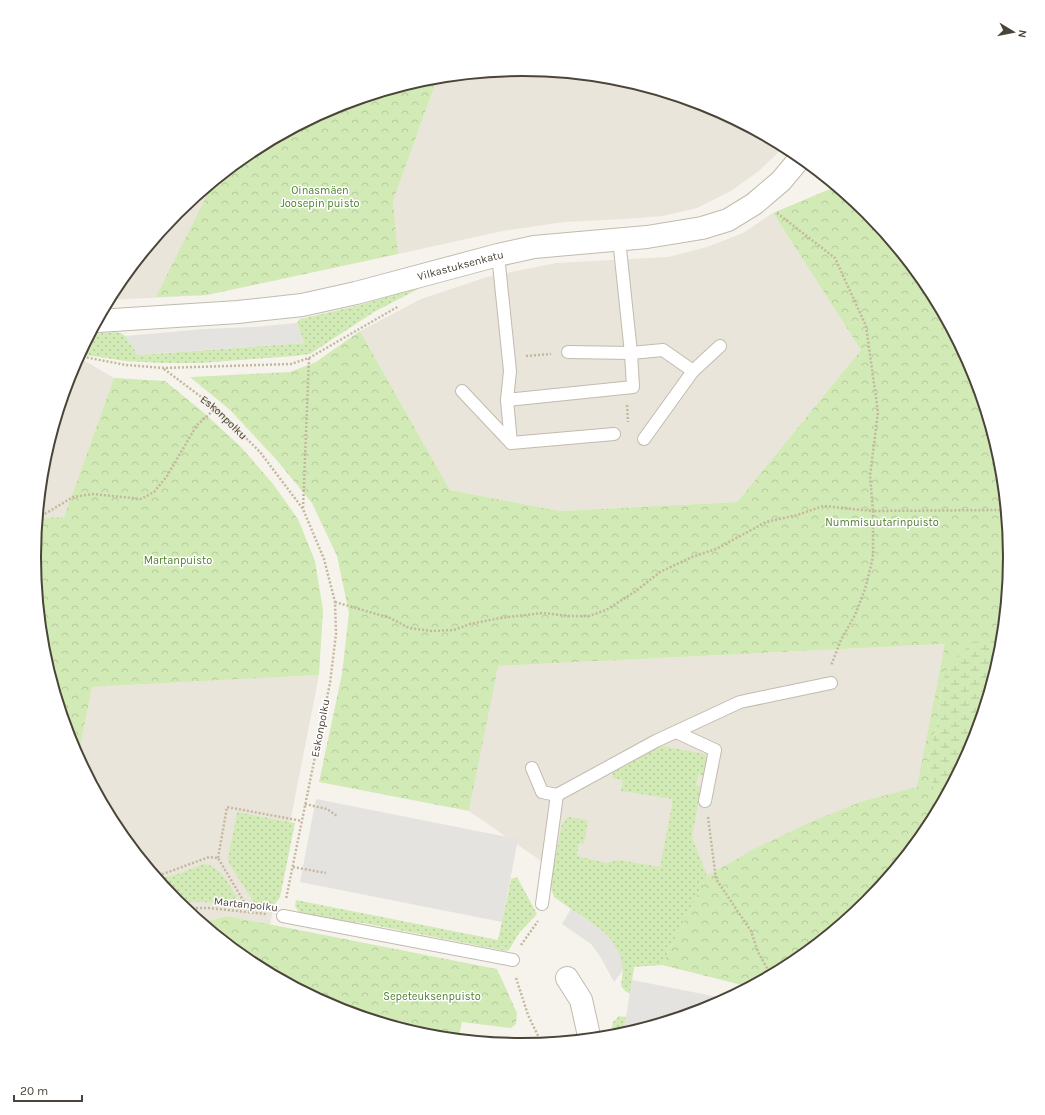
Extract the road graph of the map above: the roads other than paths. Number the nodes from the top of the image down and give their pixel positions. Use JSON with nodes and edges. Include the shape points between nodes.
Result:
{"nodes":[{"id":1,"x":797,"y":162,"type":"edge"},
{"id":2,"x":619,"y":239,"type":"junction"},
{"id":3,"x":498,"y":256,"type":"junction"},
{"id":4,"x":104,"y":321,"type":"edge"},
{"id":5,"x":720,"y":346,"type":"dead end"},
{"id":6,"x":568,"y":352,"type":"road end"},
{"id":7,"x":631,"y":353,"type":"junction"},
{"id":8,"x":693,"y":371,"type":"junction"},
{"id":9,"x":462,"y":391,"type":"dead end"},
{"id":10,"x":507,"y":400,"type":"junction"},
{"id":11,"x":614,"y":434,"type":"road end"},
{"id":12,"x":644,"y":439,"type":"dead end"},
{"id":13,"x":511,"y":443,"type":"junction"},
{"id":14,"x":831,"y":683,"type":"road end"},
{"id":15,"x":676,"y":732,"type":"junction"},
{"id":16,"x":532,"y":768,"type":"dead end"},
{"id":17,"x":557,"y":795,"type":"junction"},
{"id":18,"x":706,"y":801,"type":"road end"},
{"id":19,"x":542,"y":904,"type":"road end"},
{"id":20,"x":283,"y":916,"type":"road end"},
{"id":21,"x":513,"y":960,"type":"road end"},
{"id":22,"x":567,"y":978,"type":"dead end"},
{"id":23,"x":588,"y":1035,"type":"edge"}],
"edges":[{"from":1,"to":2,"type":"street","name":"Vilkastuksenkatu","via":[[754,204],[728,220],[702,228]]},
{"from":2,"to":3,"type":"street","name":"Vilkastuksenkatu","via":[[534,247]]},
{"from":2,"to":7,"type":"lane"},
{"from":3,"to":4,"type":"street","name":"Vilkastuksenkatu","via":[[302,305]]},
{"from":3,"to":10,"type":"lane","via":[[510,371]]},
{"from":5,"to":8,"type":"lane"},
{"from":6,"to":7,"type":"lane"},
{"from":7,"to":8,"type":"lane","via":[[663,350]]},
{"from":7,"to":10,"type":"lane","via":[[633,387]]},
{"from":8,"to":12,"type":"lane"},
{"from":9,"to":13,"type":"lane"},
{"from":10,"to":13,"type":"lane"},
{"from":11,"to":13,"type":"lane"},
{"from":14,"to":15,"type":"lane","via":[[740,702]]},
{"from":15,"to":17,"type":"lane"},
{"from":15,"to":18,"type":"lane","via":[[715,750]]},
{"from":16,"to":17,"type":"lane","via":[[542,792]]},
{"from":17,"to":19,"type":"lane"},
{"from":20,"to":21,"type":"lane"},
{"from":22,"to":23,"type":"street","via":[[581,1000]]}]}
